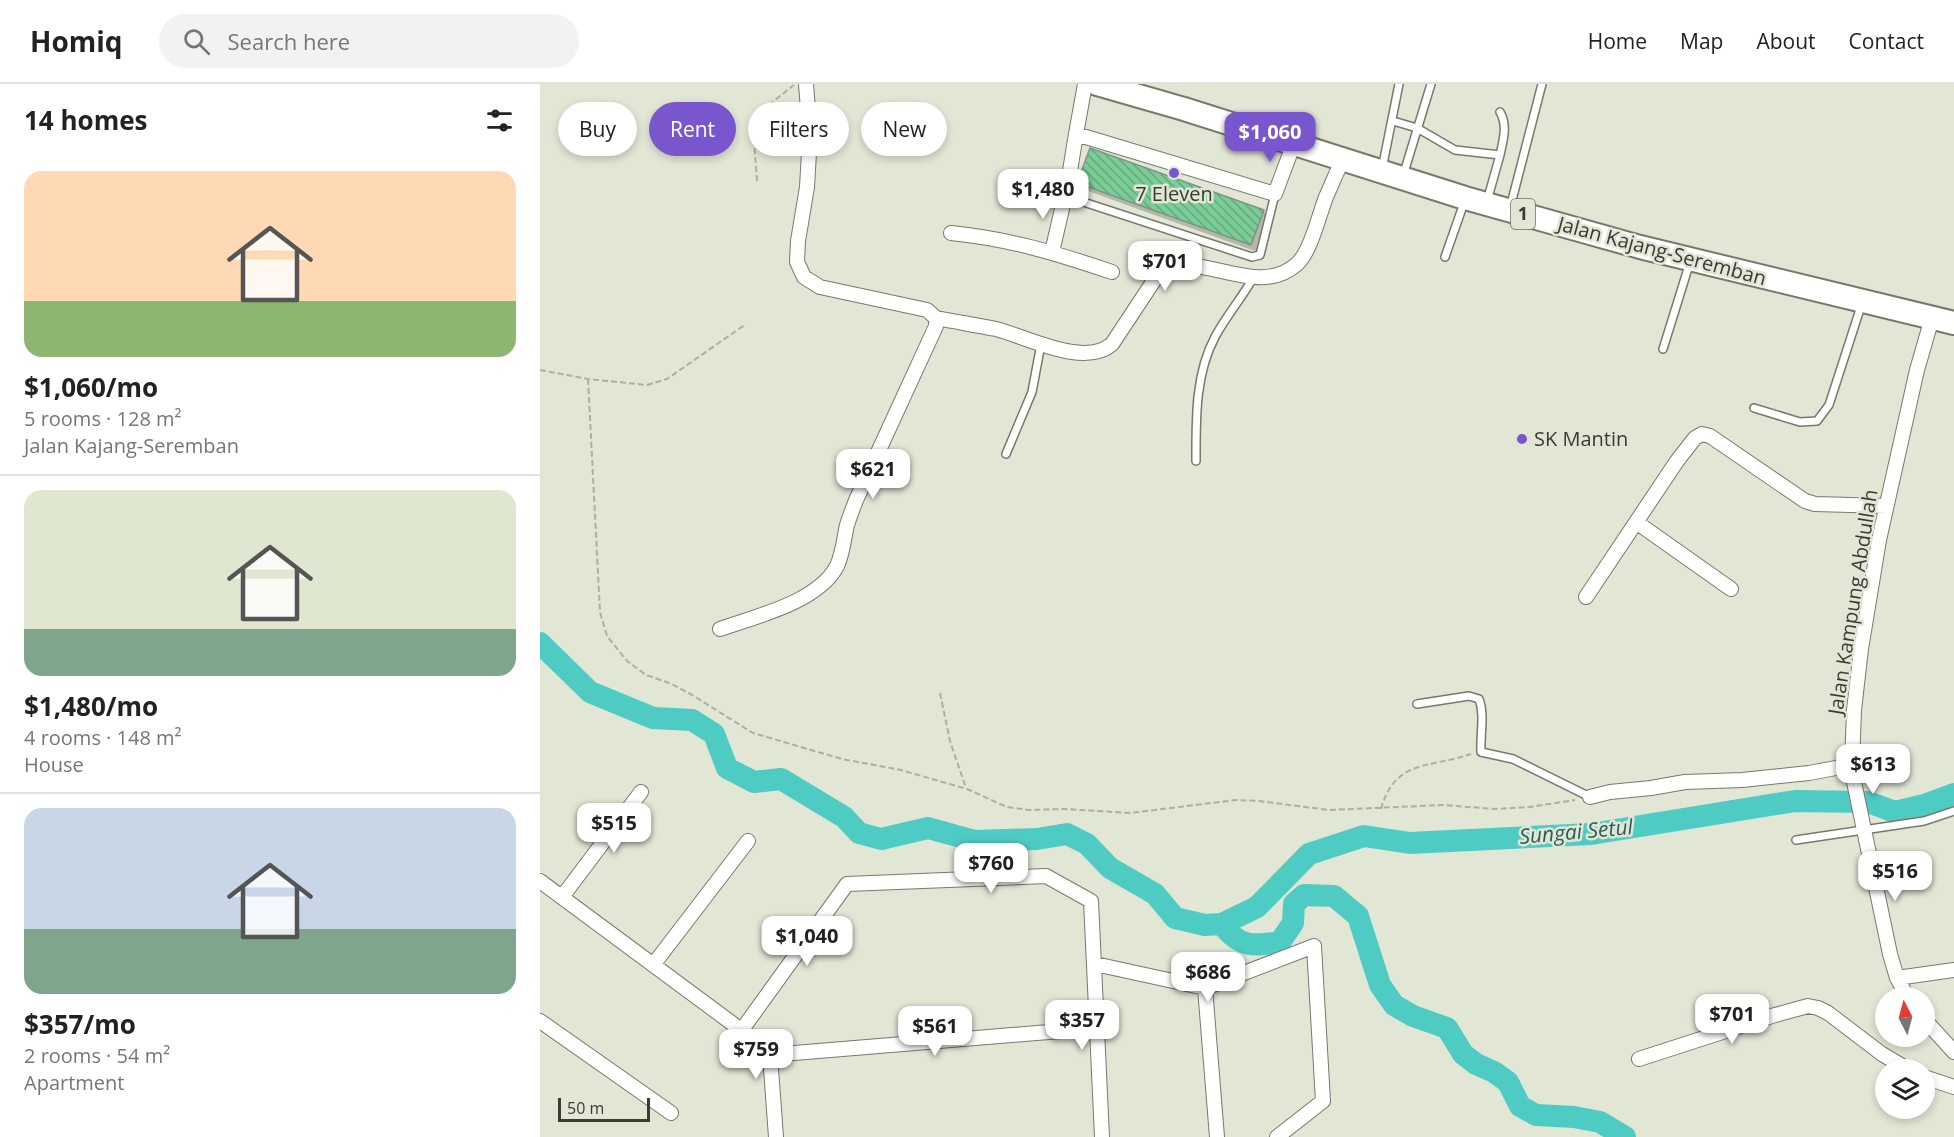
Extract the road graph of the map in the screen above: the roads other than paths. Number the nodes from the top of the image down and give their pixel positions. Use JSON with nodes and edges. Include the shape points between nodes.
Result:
{"nodes":[{"id":1,"x":806,"y":84,"type":"edge"},
{"id":2,"x":1085,"y":84,"type":"edge"},
{"id":3,"x":1097,"y":84,"type":"edge"},
{"id":4,"x":1399,"y":84,"type":"edge"},
{"id":5,"x":1431,"y":84,"type":"edge"},
{"id":6,"x":1542,"y":84,"type":"edge"},
{"id":7,"x":1500,"y":112,"type":"dead end"},
{"id":8,"x":1393,"y":121,"type":"junction"},
{"id":9,"x":1417,"y":128,"type":"junction"},
{"id":10,"x":1076,"y":134,"type":"junction"},
{"id":11,"x":1294,"y":143,"type":"junction"},
{"id":12,"x":1500,"y":155,"type":"junction"},
{"id":13,"x":1343,"y":159,"type":"junction"},
{"id":14,"x":1392,"y":175,"type":"junction"},
{"id":15,"x":1275,"y":194,"type":"junction"},
{"id":16,"x":1065,"y":196,"type":"junction"},
{"id":17,"x":1476,"y":200,"type":"junction"},
{"id":18,"x":1509,"y":210,"type":"junction"},
{"id":19,"x":951,"y":233,"type":"dead end"},
{"id":20,"x":1052,"y":252,"type":"junction"},
{"id":21,"x":1445,"y":257,"type":"dead end"},
{"id":22,"x":1691,"y":260,"type":"junction"},
{"id":23,"x":1112,"y":272,"type":"dead end"},
{"id":24,"x":1253,"y":278,"type":"junction"},
{"id":25,"x":1862,"y":302,"type":"junction"},
{"id":26,"x":936,"y":318,"type":"junction"},
{"id":27,"x":1932,"y":318,"type":"junction"},
{"id":28,"x":1954,"y":322,"type":"edge"},
{"id":29,"x":1041,"y":344,"type":"junction"},
{"id":30,"x":1663,"y":349,"type":"dead end"},
{"id":31,"x":1754,"y":408,"type":"dead end"},
{"id":32,"x":1006,"y":454,"type":"dead end"},
{"id":33,"x":1196,"y":461,"type":"dead end"},
{"id":34,"x":1886,"y":506,"type":"junction"},
{"id":35,"x":1636,"y":522,"type":"junction"},
{"id":36,"x":1731,"y":589,"type":"dead end"},
{"id":37,"x":1586,"y":597,"type":"dead end"},
{"id":38,"x":720,"y":629,"type":"dead end"},
{"id":39,"x":1417,"y":704,"type":"dead end"},
{"id":40,"x":1852,"y":765,"type":"junction"},
{"id":41,"x":641,"y":792,"type":"dead end"},
{"id":42,"x":1590,"y":796,"type":"joint"},
{"id":43,"x":1954,"y":811,"type":"edge"},
{"id":44,"x":1864,"y":830,"type":"junction"},
{"id":45,"x":1796,"y":840,"type":"dead end"},
{"id":46,"x":748,"y":841,"type":"dead end"},
{"id":47,"x":540,"y":881,"type":"edge"},
{"id":48,"x":562,"y":897,"type":"junction"},
{"id":49,"x":1095,"y":964,"type":"junction"},
{"id":50,"x":653,"y":965,"type":"junction"},
{"id":51,"x":1954,"y":970,"type":"edge"},
{"id":52,"x":1897,"y":978,"type":"junction"},
{"id":53,"x":1902,"y":987,"type":"edge"},
{"id":54,"x":1205,"y":988,"type":"junction"},
{"id":55,"x":540,"y":1021,"type":"edge"},
{"id":56,"x":1097,"y":1028,"type":"junction"},
{"id":57,"x":741,"y":1031,"type":"junction"},
{"id":58,"x":1935,"y":1031,"type":"edge"},
{"id":59,"x":1954,"y":1052,"type":"edge"},
{"id":60,"x":770,"y":1055,"type":"junction"},
{"id":61,"x":1639,"y":1059,"type":"dead end"},
{"id":62,"x":1890,"y":1059,"type":"edge"},
{"id":63,"x":1935,"y":1081,"type":"edge"},
{"id":64,"x":1954,"y":1087,"type":"edge"},
{"id":65,"x":671,"y":1113,"type":"dead end"},
{"id":66,"x":776,"y":1137,"type":"edge"},
{"id":67,"x":1102,"y":1137,"type":"edge"},
{"id":68,"x":1217,"y":1137,"type":"edge"},
{"id":69,"x":1277,"y":1137,"type":"edge"}],
"edges":[{"from":1,"to":26,"type":"street","via":[[810,135],[797,262],[804,277],[820,287],[927,310]]},
{"from":2,"to":10,"type":"street"},
{"from":3,"to":11,"type":"main road","name":"Jalan Kajang-Seremban","number":"1"},
{"from":4,"to":8,"type":"lane"},
{"from":5,"to":9,"type":"lane"},
{"from":6,"to":18,"type":"lane"},
{"from":7,"to":12,"type":"lane","via":[[1505,131]]},
{"from":8,"to":9,"type":"lane"},
{"from":8,"to":14,"type":"lane"},
{"from":9,"to":12,"type":"lane","via":[[1455,150]]},
{"from":9,"to":14,"type":"lane"},
{"from":10,"to":15,"type":"street"},
{"from":10,"to":16,"type":"street"},
{"from":11,"to":13,"type":"main road","name":"Jalan Kajang-Seremban","number":"1"},
{"from":11,"to":15,"type":"street"},
{"from":12,"to":17,"type":"lane"},
{"from":13,"to":14,"type":"main road","name":"Jalan Kajang-Seremban","number":"1"},
{"from":13,"to":24,"type":"street","via":[[1298,263],[1287,271]]},
{"from":14,"to":17,"type":"main road","name":"Jalan Kajang-Seremban","number":"1"},
{"from":15,"to":16,"type":"lane","via":[[1260,255],[1252,257]]},
{"from":16,"to":20,"type":"street"},
{"from":17,"to":18,"type":"main road","name":"Jalan Kajang-Seremban","number":"1"},
{"from":17,"to":21,"type":"lane"},
{"from":18,"to":22,"type":"main road","name":"Jalan Kajang-Seremban","number":"1"},
{"from":19,"to":20,"type":"street","via":[[985,236]]},
{"from":20,"to":23,"type":"street"},
{"from":22,"to":25,"type":"main road","name":"Jalan Kajang-Seremban","number":"1"},
{"from":22,"to":30,"type":"lane"},
{"from":24,"to":29,"type":"street","via":[[1191,265],[1166,268],[1104,351],[1093,354]]},
{"from":24,"to":33,"type":"lane","via":[[1214,339],[1205,363],[1196,417]]},
{"from":25,"to":27,"type":"main road","name":"Jalan Kajang-Seremban","number":"1"},
{"from":25,"to":31,"type":"lane","via":[[1829,405],[1817,421],[1800,422]]},
{"from":26,"to":29,"type":"street","via":[[997,329]]},
{"from":26,"to":38,"type":"street","via":[[932,337],[856,498],[837,565],[816,590],[803,598]]},
{"from":27,"to":28,"type":"main road","name":"Jalan Kajang-Seremban","number":"1"},
{"from":27,"to":34,"type":"street","name":"Jalan Kampung Abdullah"},
{"from":29,"to":32,"type":"lane","via":[[1032,392]]},
{"from":34,"to":35,"type":"street","via":[[1805,501],[1702,434],[1677,461]]},
{"from":34,"to":40,"type":"street","name":"Jalan Kampung Abdullah","via":[[1861,649]]},
{"from":35,"to":36,"type":"street"},
{"from":35,"to":37,"type":"street"},
{"from":39,"to":42,"type":"lane","via":[[1469,696],[1479,699],[1483,710],[1481,752],[1513,759]]},
{"from":40,"to":42,"type":"street"},
{"from":40,"to":44,"type":"street","name":"Jalan Kampung Abdullah"},
{"from":41,"to":48,"type":"street"},
{"from":43,"to":44,"type":"lane","via":[[1924,821]]},
{"from":44,"to":45,"type":"lane"},
{"from":44,"to":52,"type":"street","name":"Jalan Kampung Abdullah"},
{"from":46,"to":50,"type":"street"},
{"from":47,"to":48,"type":"street"},
{"from":48,"to":50,"type":"street"},
{"from":49,"to":54,"type":"street"},
{"from":49,"to":56,"type":"street"},
{"from":49,"to":57,"type":"street","via":[[1091,901],[1046,876],[847,884]]},
{"from":50,"to":57,"type":"street"},
{"from":51,"to":52,"type":"street"},
{"from":52,"to":53,"type":"street","name":"Jalan Kampung Abdullah"},
{"from":54,"to":68,"type":"street"},
{"from":54,"to":69,"type":"street","via":[[1314,946],[1323,1101]]},
{"from":55,"to":65,"type":"street"},
{"from":56,"to":60,"type":"street"},
{"from":56,"to":67,"type":"street"},
{"from":57,"to":60,"type":"street"},
{"from":58,"to":59,"type":"street"},
{"from":60,"to":66,"type":"street"},
{"from":61,"to":62,"type":"street","via":[[1808,1006],[1828,1013]]},
{"from":63,"to":64,"type":"street"}]}
